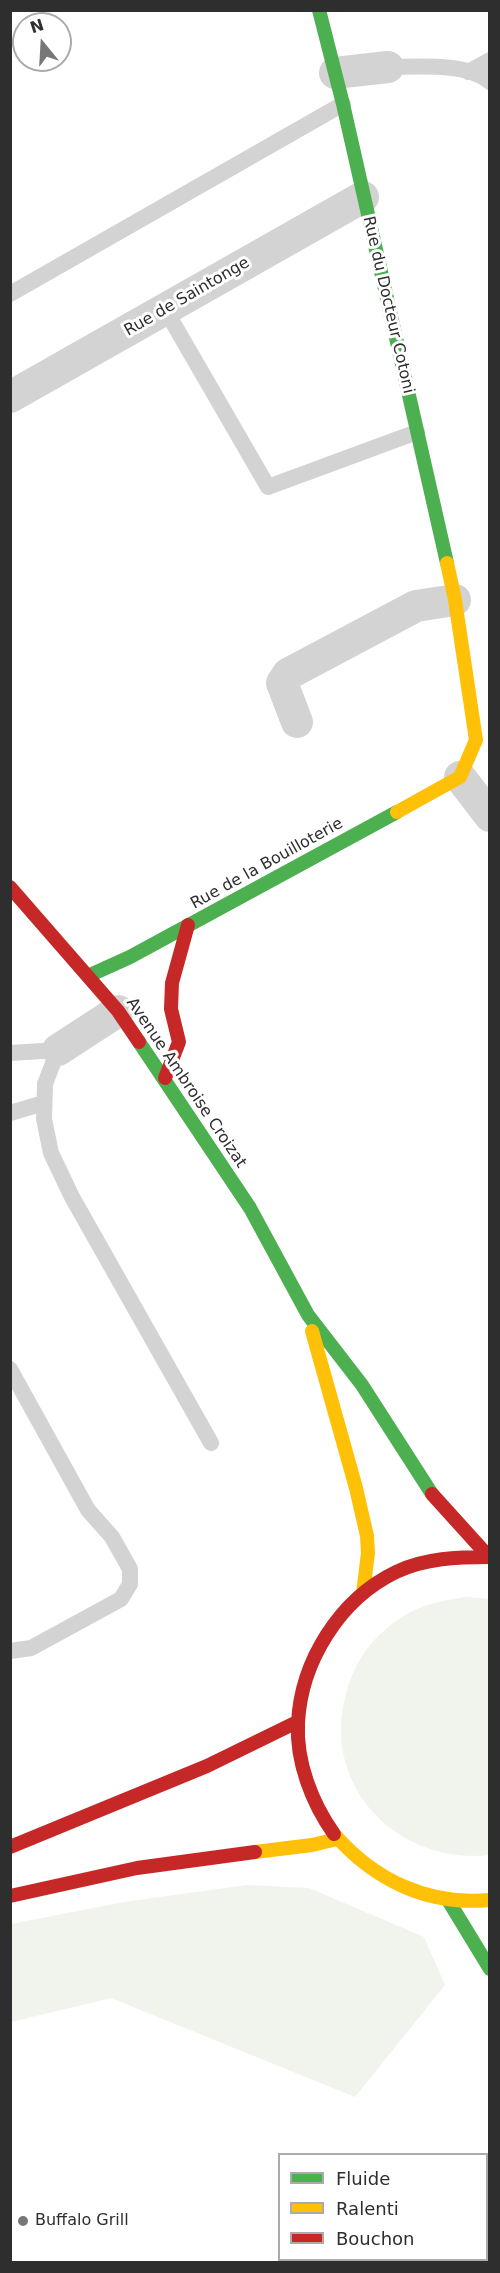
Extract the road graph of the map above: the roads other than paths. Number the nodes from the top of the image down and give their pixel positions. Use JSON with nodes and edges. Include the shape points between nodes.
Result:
{"nodes":[{"id":1,"x":319,"y":10,"type":"edge"},
{"id":2,"x":489,"y":60,"type":"edge"},
{"id":3,"x":388,"y":67,"type":"joint"},
{"id":4,"x":468,"y":72,"type":"junction"},
{"id":5,"x":335,"y":73,"type":"junction"},
{"id":6,"x":489,"y":81,"type":"edge"},
{"id":7,"x":343,"y":104,"type":"junction"},
{"id":8,"x":363,"y":197,"type":"junction"},
{"id":9,"x":10,"y":294,"type":"edge"},
{"id":10,"x":165,"y":309,"type":"junction"},
{"id":11,"x":10,"y":397,"type":"edge"},
{"id":12,"x":417,"y":432,"type":"junction"},
{"id":13,"x":455,"y":600,"type":"junction"},
{"id":14,"x":297,"y":722,"type":"dead end"},
{"id":15,"x":460,"y":777,"type":"junction"},
{"id":16,"x":489,"y":816,"type":"edge"},
{"id":17,"x":10,"y":887,"type":"edge"},
{"id":18,"x":188,"y":925,"type":"junction"},
{"id":19,"x":88,"y":976,"type":"junction"},
{"id":20,"x":118,"y":1011,"type":"junction"},
{"id":21,"x":58,"y":1050,"type":"junction"},
{"id":22,"x":10,"y":1053,"type":"edge"},
{"id":23,"x":165,"y":1077,"type":"junction"},
{"id":24,"x":44,"y":1102,"type":"junction"},
{"id":25,"x":10,"y":1113,"type":"edge"},
{"id":26,"x":308,"y":1315,"type":"junction"},
{"id":27,"x":10,"y":1370,"type":"edge"},
{"id":28,"x":211,"y":1443,"type":"dead end"},
{"id":29,"x":489,"y":1557,"type":"edge"},
{"id":30,"x":363,"y":1593,"type":"junction"},
{"id":31,"x":10,"y":1651,"type":"edge"},
{"id":32,"x":297,"y":1722,"type":"junction"},
{"id":33,"x":337,"y":1839,"type":"junction"},
{"id":34,"x":10,"y":1847,"type":"edge"},
{"id":35,"x":10,"y":1896,"type":"edge"},
{"id":36,"x":448,"y":1900,"type":"junction"},
{"id":37,"x":489,"y":1900,"type":"edge"},
{"id":38,"x":489,"y":1969,"type":"edge"}],
"edges":[{"from":1,"to":5,"type":"main road","name":"Rue du Docteur Cotoni"},
{"from":2,"to":4,"type":"lane"},
{"from":3,"to":4,"type":"lane","via":[[445,67]]},
{"from":3,"to":5,"type":"street"},
{"from":4,"to":6,"type":"lane"},
{"from":5,"to":7,"type":"main road","name":"Rue du Docteur Cotoni"},
{"from":7,"to":8,"type":"main road","name":"Rue du Docteur Cotoni"},
{"from":7,"to":9,"type":"lane"},
{"from":8,"to":10,"type":"street","name":"Rue de Saintonge"},
{"from":8,"to":12,"type":"main road","name":"Rue du Docteur Cotoni"},
{"from":10,"to":11,"type":"street","name":"Rue de Saintonge"},
{"from":10,"to":12,"type":"lane","via":[[268,487]]},
{"from":12,"to":13,"type":"main road","name":"Rue du Docteur Cotoni"},
{"from":13,"to":14,"type":"street","via":[[416,606],[288,674],[282,683]]},
{"from":13,"to":15,"type":"main road","name":"Rue du Docteur Cotoni","via":[[476,740]]},
{"from":15,"to":16,"type":"street"},
{"from":15,"to":18,"type":"main road","name":"Rue de la Bouilloterie"},
{"from":17,"to":19,"type":"main road","name":"Avenue Ambroise Croizat"},
{"from":18,"to":19,"type":"main road","name":"Rue de la Bouilloterie"},
{"from":18,"to":23,"type":"main road","via":[[172,983],[171,1009],[178,1042]]},
{"from":19,"to":20,"type":"main road","name":"Avenue Ambroise Croizat"},
{"from":20,"to":21,"type":"street"},
{"from":20,"to":23,"type":"main road","name":"Avenue Ambroise Croizat"},
{"from":21,"to":22,"type":"lane"},
{"from":21,"to":24,"type":"lane","via":[[45,1084]]},
{"from":23,"to":26,"type":"main road","name":"Avenue Ambroise Croizat","via":[[250,1208]]},
{"from":24,"to":25,"type":"lane"},
{"from":24,"to":28,"type":"lane","via":[[51,1153],[72,1197]]},
{"from":26,"to":29,"type":"main road","name":"Avenue Ambroise Croizat","via":[[362,1384],[430,1492]]},
{"from":26,"to":30,"type":"main road","name":"Avenue Ambroise Croizat","via":[[367,1536]]},
{"from":27,"to":31,"type":"lane","via":[[88,1510],[112,1537],[130,1569],[130,1584],[121,1599],[31,1648]]},
{"from":29,"to":30,"type":"main road","via":[[454,1557],[420,1563]]},
{"from":30,"to":32,"type":"main road","via":[[337,1619],[316,1650],[303,1685]]},
{"from":32,"to":33,"type":"main road","via":[[306,1781],[318,1811]]},
{"from":32,"to":34,"type":"main road","via":[[207,1766]]},
{"from":33,"to":35,"type":"main road","via":[[137,1868]]},
{"from":33,"to":36,"type":"main road","via":[[384,1879],[415,1893]]},
{"from":36,"to":37,"type":"main road"},
{"from":36,"to":38,"type":"main road"}]}
